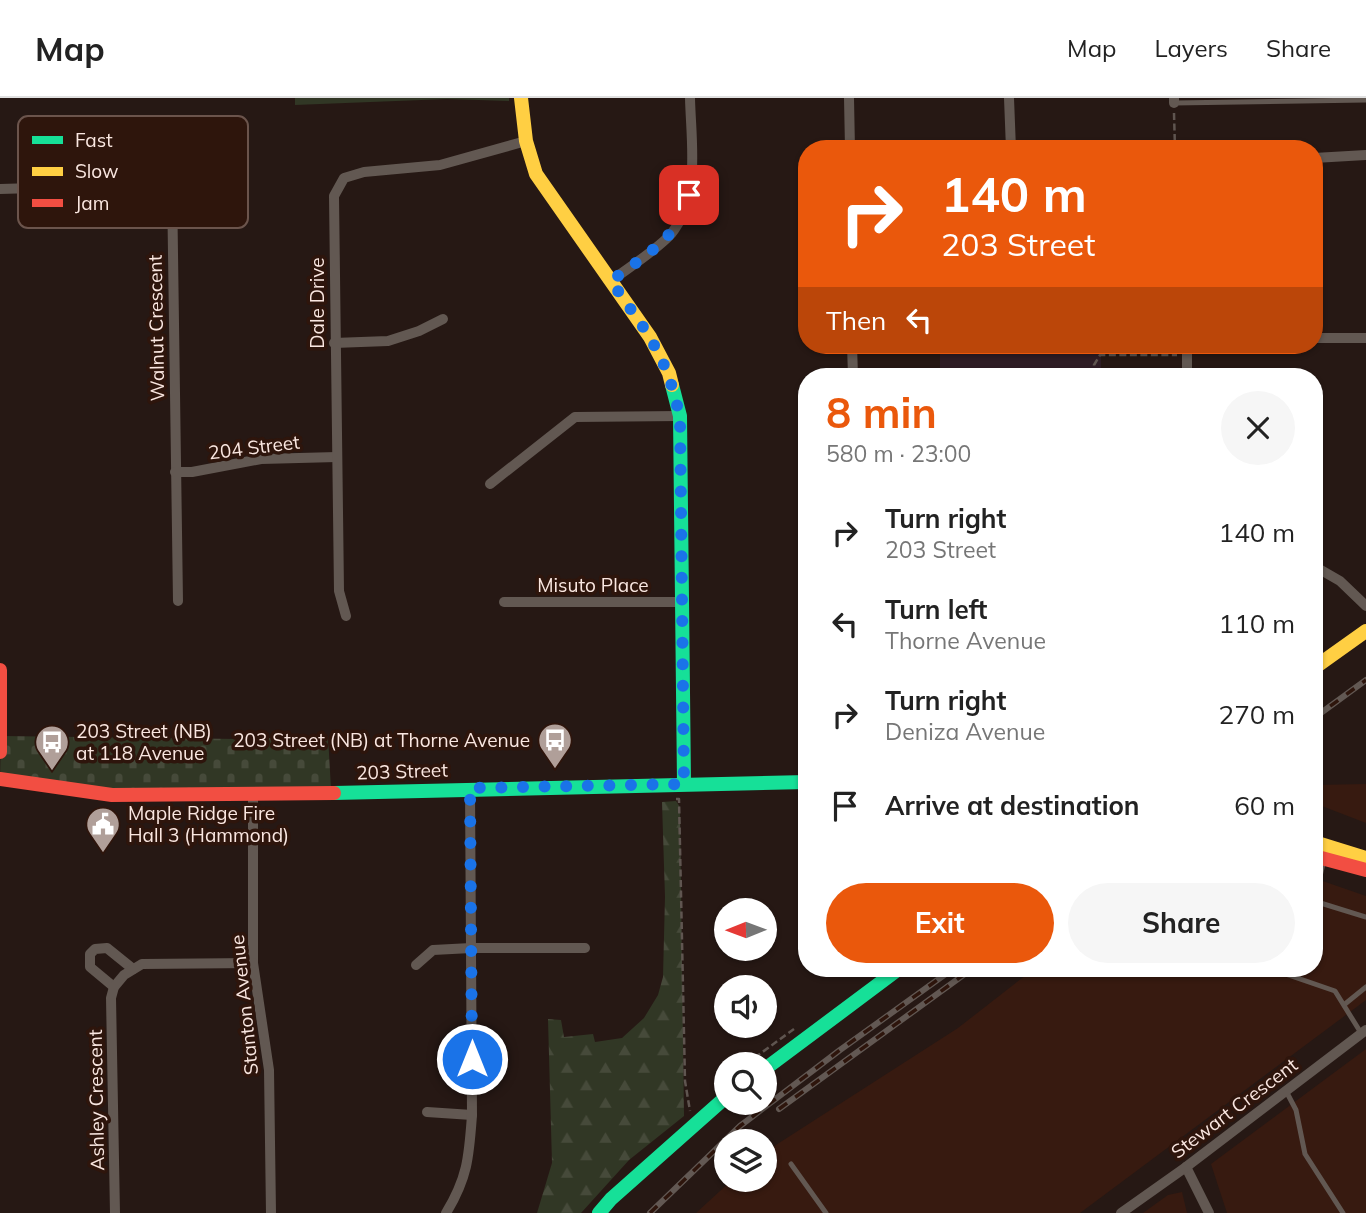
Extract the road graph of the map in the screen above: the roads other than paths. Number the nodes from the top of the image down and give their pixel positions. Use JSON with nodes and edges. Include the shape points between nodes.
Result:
{"nodes":[{"id":1,"x":522,"y":98,"type":"edge"},
{"id":2,"x":690,"y":98,"type":"edge"},
{"id":3,"x":849,"y":98,"type":"edge"},
{"id":4,"x":1009,"y":98,"type":"edge"},
{"id":5,"x":1174,"y":100,"type":"edge"},
{"id":6,"x":1366,"y":100,"type":"edge"},
{"id":7,"x":850,"y":140,"type":"edge"},
{"id":8,"x":1011,"y":140,"type":"edge"},
{"id":9,"x":526,"y":141,"type":"junction"},
{"id":10,"x":1366,"y":155,"type":"edge"},
{"id":11,"x":1323,"y":157,"type":"edge"},
{"id":12,"x":0,"y":188,"type":"edge"},
{"id":13,"x":18,"y":188,"type":"edge"},
{"id":14,"x":172,"y":228,"type":"edge"},
{"id":15,"x":611,"y":281,"type":"junction"},
{"id":16,"x":443,"y":319,"type":"dead end"},
{"id":17,"x":1323,"y":338,"type":"edge"},
{"id":18,"x":1366,"y":338,"type":"edge"},
{"id":19,"x":334,"y":342,"type":"junction"},
{"id":20,"x":680,"y":416,"type":"junction"},
{"id":21,"x":337,"y":457,"type":"junction"},
{"id":22,"x":175,"y":472,"type":"junction"},
{"id":23,"x":489,"y":484,"type":"dead end"},
{"id":24,"x":1323,"y":571,"type":"edge"},
{"id":25,"x":178,"y":601,"type":"dead end"},
{"id":26,"x":504,"y":602,"type":"dead end"},
{"id":27,"x":682,"y":602,"type":"junction"},
{"id":28,"x":1366,"y":606,"type":"edge"},
{"id":29,"x":345,"y":616,"type":"dead end"},
{"id":30,"x":1366,"y":631,"type":"edge"},
{"id":31,"x":1323,"y":661,"type":"edge"},
{"id":32,"x":0,"y":670,"type":"edge"},
{"id":33,"x":0,"y":752,"type":"edge"},
{"id":34,"x":0,"y":779,"type":"edge"},
{"id":35,"x":798,"y":782,"type":"edge"},
{"id":36,"x":684,"y":784,"type":"junction"},
{"id":37,"x":470,"y":788,"type":"junction"},
{"id":38,"x":253,"y":793,"type":"junction"},
{"id":39,"x":1323,"y":845,"type":"edge"},
{"id":40,"x":1323,"y":858,"type":"edge"},
{"id":41,"x":1366,"y":858,"type":"edge"},
{"id":42,"x":1366,"y":870,"type":"edge"},
{"id":43,"x":1323,"y":904,"type":"edge"},
{"id":44,"x":1366,"y":917,"type":"edge"},
{"id":45,"x":471,"y":948,"type":"junction"},
{"id":46,"x":585,"y":948,"type":"dead end"},
{"id":47,"x":253,"y":963,"type":"junction"},
{"id":48,"x":416,"y":965,"type":"dead end"},
{"id":49,"x":133,"y":969,"type":"junction"},
{"id":50,"x":888,"y":977,"type":"edge"},
{"id":51,"x":1294,"y":977,"type":"edge"},
{"id":52,"x":1366,"y":987,"type":"edge"},
{"id":53,"x":114,"y":988,"type":"junction"},
{"id":54,"x":1345,"y":1004,"type":"junction"},
{"id":55,"x":1364,"y":1031,"type":"edge"},
{"id":56,"x":777,"y":1060,"type":"edge"},
{"id":57,"x":1286,"y":1091,"type":"junction"},
{"id":58,"x":714,"y":1108,"type":"edge"},
{"id":59,"x":427,"y":1112,"type":"dead end"},
{"id":60,"x":472,"y":1115,"type":"junction"},
{"id":61,"x":791,"y":1164,"type":"dead end"},
{"id":62,"x":1185,"y":1167,"type":"junction"},
{"id":63,"x":116,"y":1213,"type":"edge"},
{"id":64,"x":271,"y":1213,"type":"edge"},
{"id":65,"x":446,"y":1213,"type":"edge"},
{"id":66,"x":599,"y":1213,"type":"edge"},
{"id":67,"x":827,"y":1213,"type":"edge"},
{"id":68,"x":1121,"y":1213,"type":"edge"},
{"id":69,"x":1209,"y":1213,"type":"edge"},
{"id":70,"x":1343,"y":1213,"type":"edge"}],
"edges":[{"from":1,"to":9,"type":"street"},
{"from":2,"to":15,"type":"street","via":[[691,180],[686,211],[670,236]]},
{"from":3,"to":7,"type":"street"},
{"from":4,"to":8,"type":"street"},
{"from":5,"to":6,"type":"lane"},
{"from":9,"to":15,"type":"street","via":[[536,174]]},
{"from":9,"to":19,"type":"street","name":"Dale Drive","via":[[440,165],[344,178],[334,196]]},
{"from":10,"to":11,"type":"street"},
{"from":12,"to":13,"type":"street","name":"Walnut Crescent"},
{"from":14,"to":22,"type":"street","name":"Walnut Crescent"},
{"from":15,"to":20,"type":"street","via":[[650,337],[668,373]]},
{"from":16,"to":19,"type":"street","via":[[388,341]]},
{"from":17,"to":18,"type":"street"},
{"from":19,"to":21,"type":"street","name":"Dale Drive"},
{"from":20,"to":23,"type":"street","via":[[575,417]]},
{"from":20,"to":27,"type":"street"},
{"from":21,"to":22,"type":"street","name":"204 Street","via":[[261,459]]},
{"from":21,"to":29,"type":"street","name":"Dale Drive","via":[[340,591]]},
{"from":22,"to":25,"type":"street","name":"Walnut Crescent"},
{"from":24,"to":28,"type":"street"},
{"from":26,"to":27,"type":"street","name":"Misuto Place"},
{"from":27,"to":36,"type":"street"},
{"from":30,"to":31,"type":"street"},
{"from":32,"to":33,"type":"street"},
{"from":34,"to":38,"type":"street","name":"203 Street","via":[[112,795]]},
{"from":35,"to":36,"type":"street","name":"203 Street"},
{"from":36,"to":37,"type":"street","name":"203 Street"},
{"from":37,"to":38,"type":"street","name":"203 Street"},
{"from":37,"to":45,"type":"street"},
{"from":38,"to":47,"type":"street","name":"Stanton Avenue"},
{"from":39,"to":41,"type":"street"},
{"from":40,"to":42,"type":"street"},
{"from":43,"to":44,"type":"lane"},
{"from":45,"to":46,"type":"street"},
{"from":45,"to":48,"type":"street","via":[[433,950]]},
{"from":45,"to":60,"type":"street"},
{"from":47,"to":49,"type":"street","via":[[142,964]]},
{"from":47,"to":64,"type":"street","name":"Stanton Avenue","via":[[269,1070]]},
{"from":49,"to":53,"type":"street"},
{"from":49,"to":53,"type":"street","via":[[107,948],[90,954],[90,967]]},
{"from":50,"to":56,"type":"street"},
{"from":51,"to":54,"type":"lane","via":[[1335,991]]},
{"from":52,"to":54,"type":"lane"},
{"from":53,"to":63,"type":"street","name":"Ashley Crescent"},
{"from":54,"to":55,"type":"lane"},
{"from":55,"to":57,"type":"street","name":"Stewart Crescent"},
{"from":57,"to":62,"type":"street","name":"Stewart Crescent"},
{"from":57,"to":70,"type":"lane","via":[[1296,1110],[1305,1154]]},
{"from":58,"to":66,"type":"street"},
{"from":59,"to":60,"type":"street"},
{"from":60,"to":65,"type":"street","via":[[469,1163]]},
{"from":61,"to":67,"type":"lane"},
{"from":62,"to":68,"type":"street","name":"Stewart Crescent"},
{"from":62,"to":69,"type":"street"}]}
